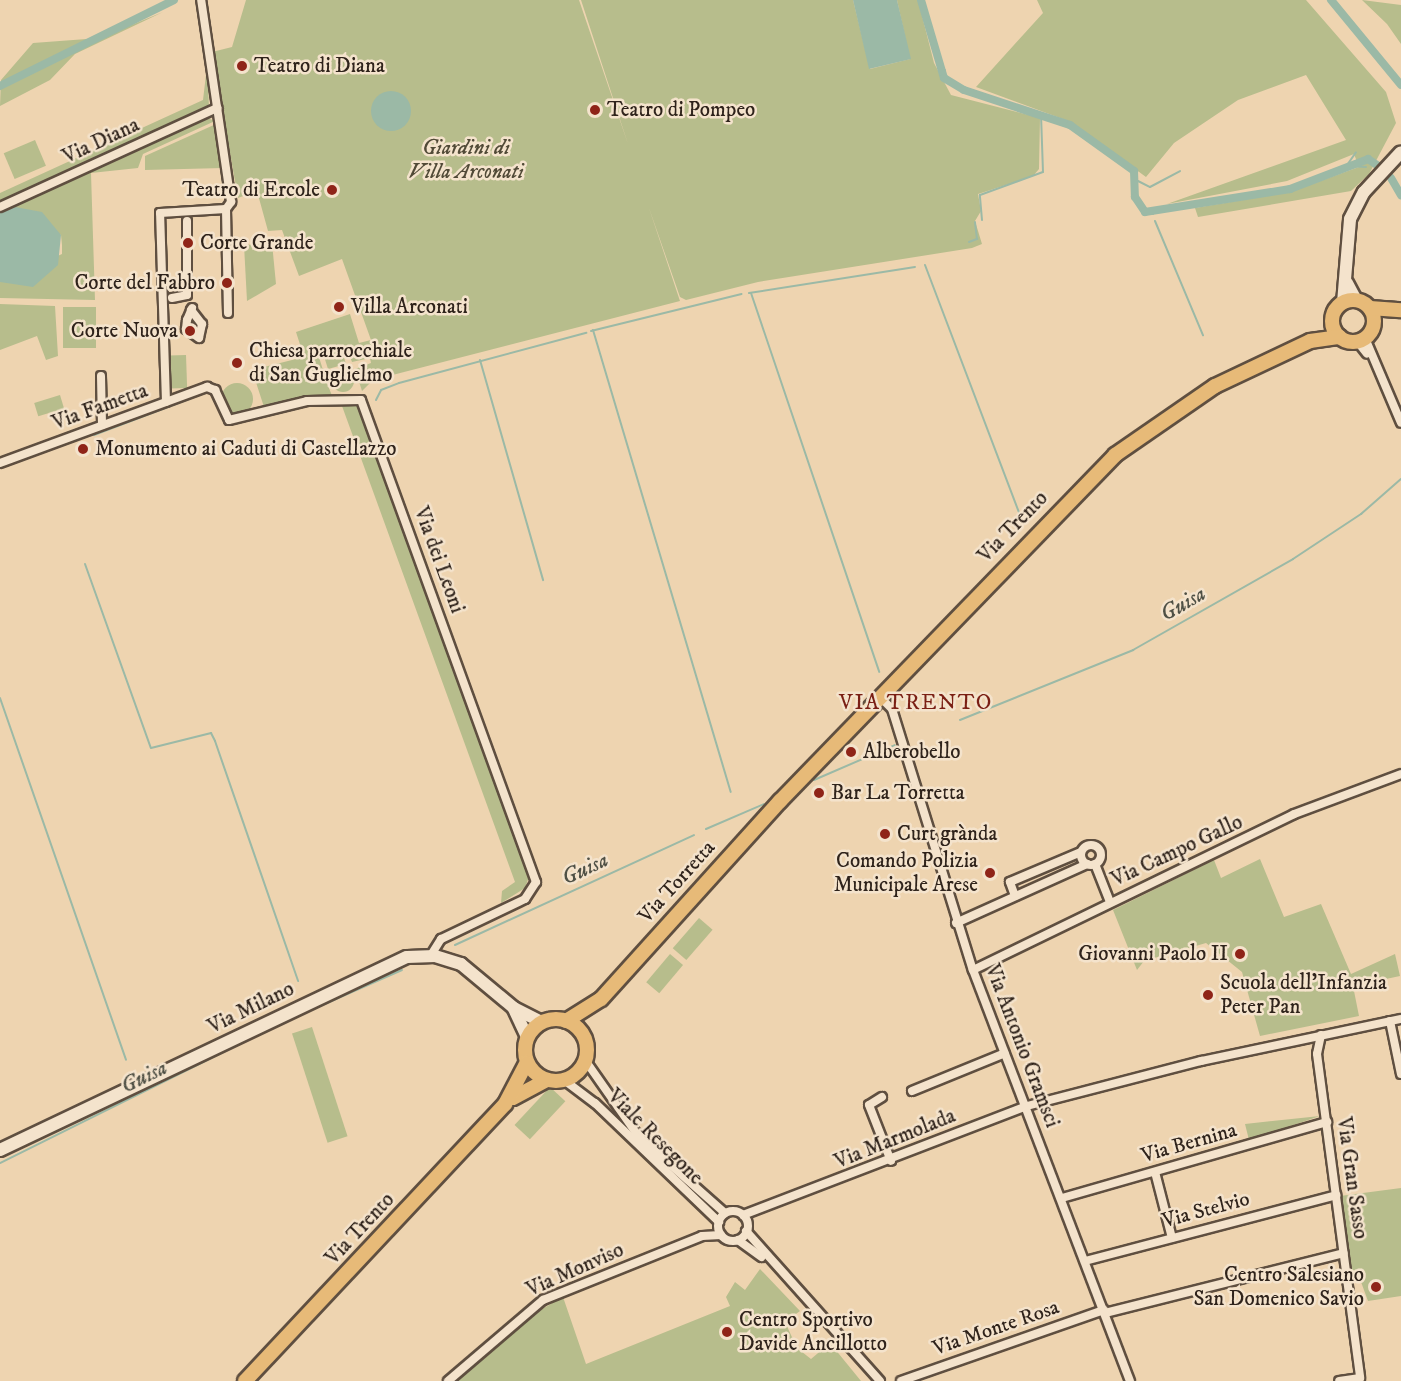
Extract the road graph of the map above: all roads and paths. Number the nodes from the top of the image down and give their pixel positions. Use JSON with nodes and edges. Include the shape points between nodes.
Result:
{"nodes":[{"id":1,"x":201,"y":0,"type":"edge"},
{"id":2,"x":217,"y":108,"type":"junction"},
{"id":3,"x":1401,"y":152,"type":"edge"},
{"id":4,"x":0,"y":207,"type":"edge"},
{"id":5,"x":226,"y":209,"type":"junction"},
{"id":6,"x":187,"y":215,"type":"junction"},
{"id":7,"x":166,"y":298,"type":"junction"},
{"id":8,"x":1350,"y":302,"type":"junction"},
{"id":9,"x":1370,"y":308,"type":"junction"},
{"id":10,"x":1397,"y":311,"type":"edge"},
{"id":11,"x":228,"y":313,"type":"dead end"},
{"id":12,"x":1333,"y":321,"type":"junction"},
{"id":13,"x":1374,"y":323,"type":"junction"},
{"id":14,"x":1340,"y":337,"type":"junction"},
{"id":15,"x":1361,"y":340,"type":"junction"},
{"id":16,"x":1310,"y":341,"type":"junction"},
{"id":17,"x":101,"y":376,"type":"dead end"},
{"id":18,"x":213,"y":388,"type":"joint"},
{"id":19,"x":166,"y":402,"type":"junction"},
{"id":20,"x":1401,"y":423,"type":"edge"},
{"id":21,"x":102,"y":425,"type":"junction"},
{"id":22,"x":0,"y":464,"type":"edge"},
{"id":23,"x":879,"y":696,"type":"junction"},
{"id":24,"x":1401,"y":774,"type":"edge"},
{"id":25,"x":786,"y":794,"type":"joint"},
{"id":26,"x":1082,"y":852,"type":"junction"},
{"id":27,"x":1091,"y":864,"type":"junction"},
{"id":28,"x":1015,"y":896,"type":"junction"},
{"id":29,"x":1110,"y":903,"type":"junction"},
{"id":30,"x":956,"y":923,"type":"junction"},
{"id":31,"x":432,"y":955,"type":"junction"},
{"id":32,"x":972,"y":970,"type":"junction"},
{"id":33,"x":601,"y":999,"type":"junction"},
{"id":34,"x":514,"y":1008,"type":"junction"},
{"id":35,"x":1401,"y":1019,"type":"edge"},
{"id":36,"x":566,"y":1021,"type":"junction"},
{"id":37,"x":1390,"y":1021,"type":"junction"},
{"id":38,"x":542,"y":1022,"type":"junction"},
{"id":39,"x":1321,"y":1035,"type":"junction"},
{"id":40,"x":527,"y":1037,"type":"junction"},
{"id":41,"x":584,"y":1038,"type":"junction"},
{"id":42,"x":1309,"y":1038,"type":"junction"},
{"id":43,"x":1005,"y":1053,"type":"junction"},
{"id":44,"x":1317,"y":1054,"type":"junction"},
{"id":45,"x":585,"y":1060,"type":"junction"},
{"id":46,"x":527,"y":1062,"type":"junction"},
{"id":47,"x":1401,"y":1074,"type":"edge"},
{"id":48,"x":547,"y":1080,"type":"junction"},
{"id":49,"x":564,"y":1080,"type":"junction"},
{"id":50,"x":912,"y":1091,"type":"dead end"},
{"id":51,"x":517,"y":1092,"type":"junction"},
{"id":52,"x":882,"y":1097,"type":"dead end"},
{"id":53,"x":1027,"y":1106,"type":"junction"},
{"id":54,"x":1327,"y":1122,"type":"junction"},
{"id":55,"x":0,"y":1150,"type":"edge"},
{"id":56,"x":891,"y":1161,"type":"junction"},
{"id":57,"x":1155,"y":1172,"type":"junction"},
{"id":58,"x":1336,"y":1195,"type":"junction"},
{"id":59,"x":1062,"y":1198,"type":"junction"},
{"id":60,"x":776,"y":1206,"type":"junction"},
{"id":61,"x":726,"y":1213,"type":"junction"},
{"id":62,"x":743,"y":1215,"type":"junction"},
{"id":63,"x":718,"y":1222,"type":"junction"},
{"id":64,"x":747,"y":1227,"type":"junction"},
{"id":65,"x":721,"y":1235,"type":"junction"},
{"id":66,"x":702,"y":1236,"type":"junction"},
{"id":67,"x":1172,"y":1238,"type":"junction"},
{"id":68,"x":738,"y":1240,"type":"junction"},
{"id":69,"x":1344,"y":1253,"type":"junction"},
{"id":70,"x":1086,"y":1261,"type":"junction"},
{"id":71,"x":1104,"y":1312,"type":"junction"},
{"id":72,"x":245,"y":1381,"type":"edge"},
{"id":73,"x":448,"y":1381,"type":"edge"},
{"id":74,"x":873,"y":1381,"type":"edge"},
{"id":75,"x":881,"y":1381,"type":"edge"},
{"id":76,"x":901,"y":1381,"type":"edge"},
{"id":77,"x":1131,"y":1381,"type":"edge"},
{"id":78,"x":1339,"y":1381,"type":"edge"}],
"edges":[{"from":1,"to":2,"type":"street"},
{"from":2,"to":4,"type":"street","name":"Via Diana"},
{"from":2,"to":5,"type":"street","via":[[230,184]]},
{"from":3,"to":8,"type":"street","via":[[1364,192],[1350,219],[1346,279]]},
{"from":5,"to":6,"type":"street"},
{"from":5,"to":11,"type":"street"},
{"from":6,"to":7,"type":"street","via":[[160,213]]},
{"from":6,"to":7,"type":"street","via":[[190,304]]},
{"from":7,"to":19,"type":"street"},
{"from":8,"to":9,"type":"main road"},
{"from":8,"to":12,"type":"main road","name":"Via Trento"},
{"from":9,"to":10,"type":"main road"},
{"from":9,"to":13,"type":"main road"},
{"from":10,"to":13,"type":"main road"},
{"from":12,"to":14,"type":"main road"},
{"from":12,"to":16,"type":"main road","name":"Via Trento"},
{"from":13,"to":15,"type":"main road"},
{"from":14,"to":15,"type":"main road","name":"Via Trento"},
{"from":14,"to":16,"type":"main road","name":"Via Trento"},
{"from":15,"to":20,"type":"street"},
{"from":16,"to":23,"type":"main road","name":"Via Trento","via":[[1191,399],[1115,454]]},
{"from":17,"to":21,"type":"street"},
{"from":18,"to":19,"type":"street","name":"Via Fametta"},
{"from":18,"to":31,"type":"street","name":"Via dei Leoni","via":[[229,420],[310,400],[362,400],[536,882],[531,895],[441,939]]},
{"from":19,"to":21,"type":"street","name":"Via Fametta"},
{"from":21,"to":22,"type":"street","name":"Via Fametta"},
{"from":23,"to":25,"type":"main road","name":"Via Trento"},
{"from":23,"to":30,"type":"street","name":"Via Antonio Gramsci","via":[[893,719]]},
{"from":24,"to":29,"type":"street","name":"Via Campo Gallo","via":[[1294,814]]},
{"from":25,"to":33,"type":"main road","name":"Via Torretta"},
{"from":26,"to":27,"type":"street"},
{"from":26,"to":27,"type":"street","via":[[1088,846],[1097,848]]},
{"from":26,"to":28,"type":"street","via":[[1010,882]]},
{"from":27,"to":28,"type":"street"},
{"from":27,"to":29,"type":"street"},
{"from":28,"to":30,"type":"street"},
{"from":29,"to":32,"type":"street","name":"Via Campo Gallo"},
{"from":30,"to":32,"type":"street","name":"Via Antonio Gramsci"},
{"from":31,"to":34,"type":"street","name":"Via Milano","via":[[472,970]]},
{"from":31,"to":55,"type":"street","name":"Via Milano","via":[[396,960]]},
{"from":32,"to":43,"type":"street","name":"Via Antonio Gramsci"},
{"from":33,"to":36,"type":"main road","name":"Via Torretta"},
{"from":33,"to":41,"type":"main road","name":"Via Torretta"},
{"from":34,"to":38,"type":"street"},
{"from":34,"to":40,"type":"street"},
{"from":35,"to":37,"type":"street","name":"Via Marmolada"},
{"from":36,"to":38,"type":"main road"},
{"from":36,"to":41,"type":"main road"},
{"from":37,"to":39,"type":"street","name":"Via Marmolada"},
{"from":37,"to":47,"type":"street"},
{"from":38,"to":40,"type":"main road"},
{"from":39,"to":42,"type":"street","name":"Via Marmolada"},
{"from":39,"to":44,"type":"street","name":"Via Gran Sasso"},
{"from":40,"to":46,"type":"main road"},
{"from":41,"to":45,"type":"main road"},
{"from":42,"to":44,"type":"street","name":"Via Gran Sasso"},
{"from":42,"to":53,"type":"street","name":"Via Marmolada","via":[[1175,1067]]},
{"from":43,"to":50,"type":"street"},
{"from":43,"to":53,"type":"street","name":"Via Antonio Gramsci"},
{"from":44,"to":54,"type":"street","name":"Via Gran Sasso"},
{"from":45,"to":49,"type":"main road"},
{"from":45,"to":61,"type":"street","name":"Viale Resegone","via":[[639,1137]]},
{"from":46,"to":48,"type":"main road"},
{"from":46,"to":51,"type":"main road"},
{"from":48,"to":49,"type":"main road"},
{"from":48,"to":51,"type":"main road"},
{"from":49,"to":63,"type":"street","name":"Viale Resegone","via":[[596,1103]]},
{"from":51,"to":72,"type":"main road","name":"Via Trento"},
{"from":52,"to":56,"type":"street","via":[[869,1105]]},
{"from":53,"to":56,"type":"street","name":"Via Marmolada"},
{"from":53,"to":59,"type":"street","name":"Via Antonio Gramsci"},
{"from":54,"to":57,"type":"street","name":"Via Bernina"},
{"from":54,"to":58,"type":"street","name":"Via Gran Sasso"},
{"from":56,"to":60,"type":"street","name":"Via Marmolada"},
{"from":57,"to":59,"type":"street","name":"Via Bernina"},
{"from":57,"to":67,"type":"street"},
{"from":58,"to":67,"type":"street","name":"Via Stelvio"},
{"from":58,"to":69,"type":"street","name":"Via Gran Sasso"},
{"from":59,"to":70,"type":"street","name":"Via Antonio Gramsci"},
{"from":60,"to":62,"type":"street","name":"Via Marmolada"},
{"from":60,"to":64,"type":"street","name":"Via Marmolada"},
{"from":61,"to":62,"type":"street"},
{"from":61,"to":63,"type":"street"},
{"from":62,"to":64,"type":"street"},
{"from":63,"to":65,"type":"street"},
{"from":63,"to":66,"type":"street","name":"Via Monviso"},
{"from":64,"to":68,"type":"street"},
{"from":64,"to":75,"type":"street"},
{"from":65,"to":66,"type":"street","name":"Via Monviso"},
{"from":65,"to":68,"type":"street"},
{"from":66,"to":73,"type":"street","name":"Via Monviso","via":[[535,1305]]},
{"from":67,"to":70,"type":"street","name":"Via Stelvio"},
{"from":68,"to":74,"type":"street","via":[[805,1302]]},
{"from":69,"to":71,"type":"street","name":"Via Monte Rosa"},
{"from":69,"to":78,"type":"street","name":"Via Gran Sasso","via":[[1360,1378]]},
{"from":70,"to":71,"type":"street","name":"Via Antonio Gramsci"},
{"from":71,"to":76,"type":"street","name":"Via Monte Rosa"},
{"from":71,"to":77,"type":"street","name":"Via Antonio Gramsci"}]}
